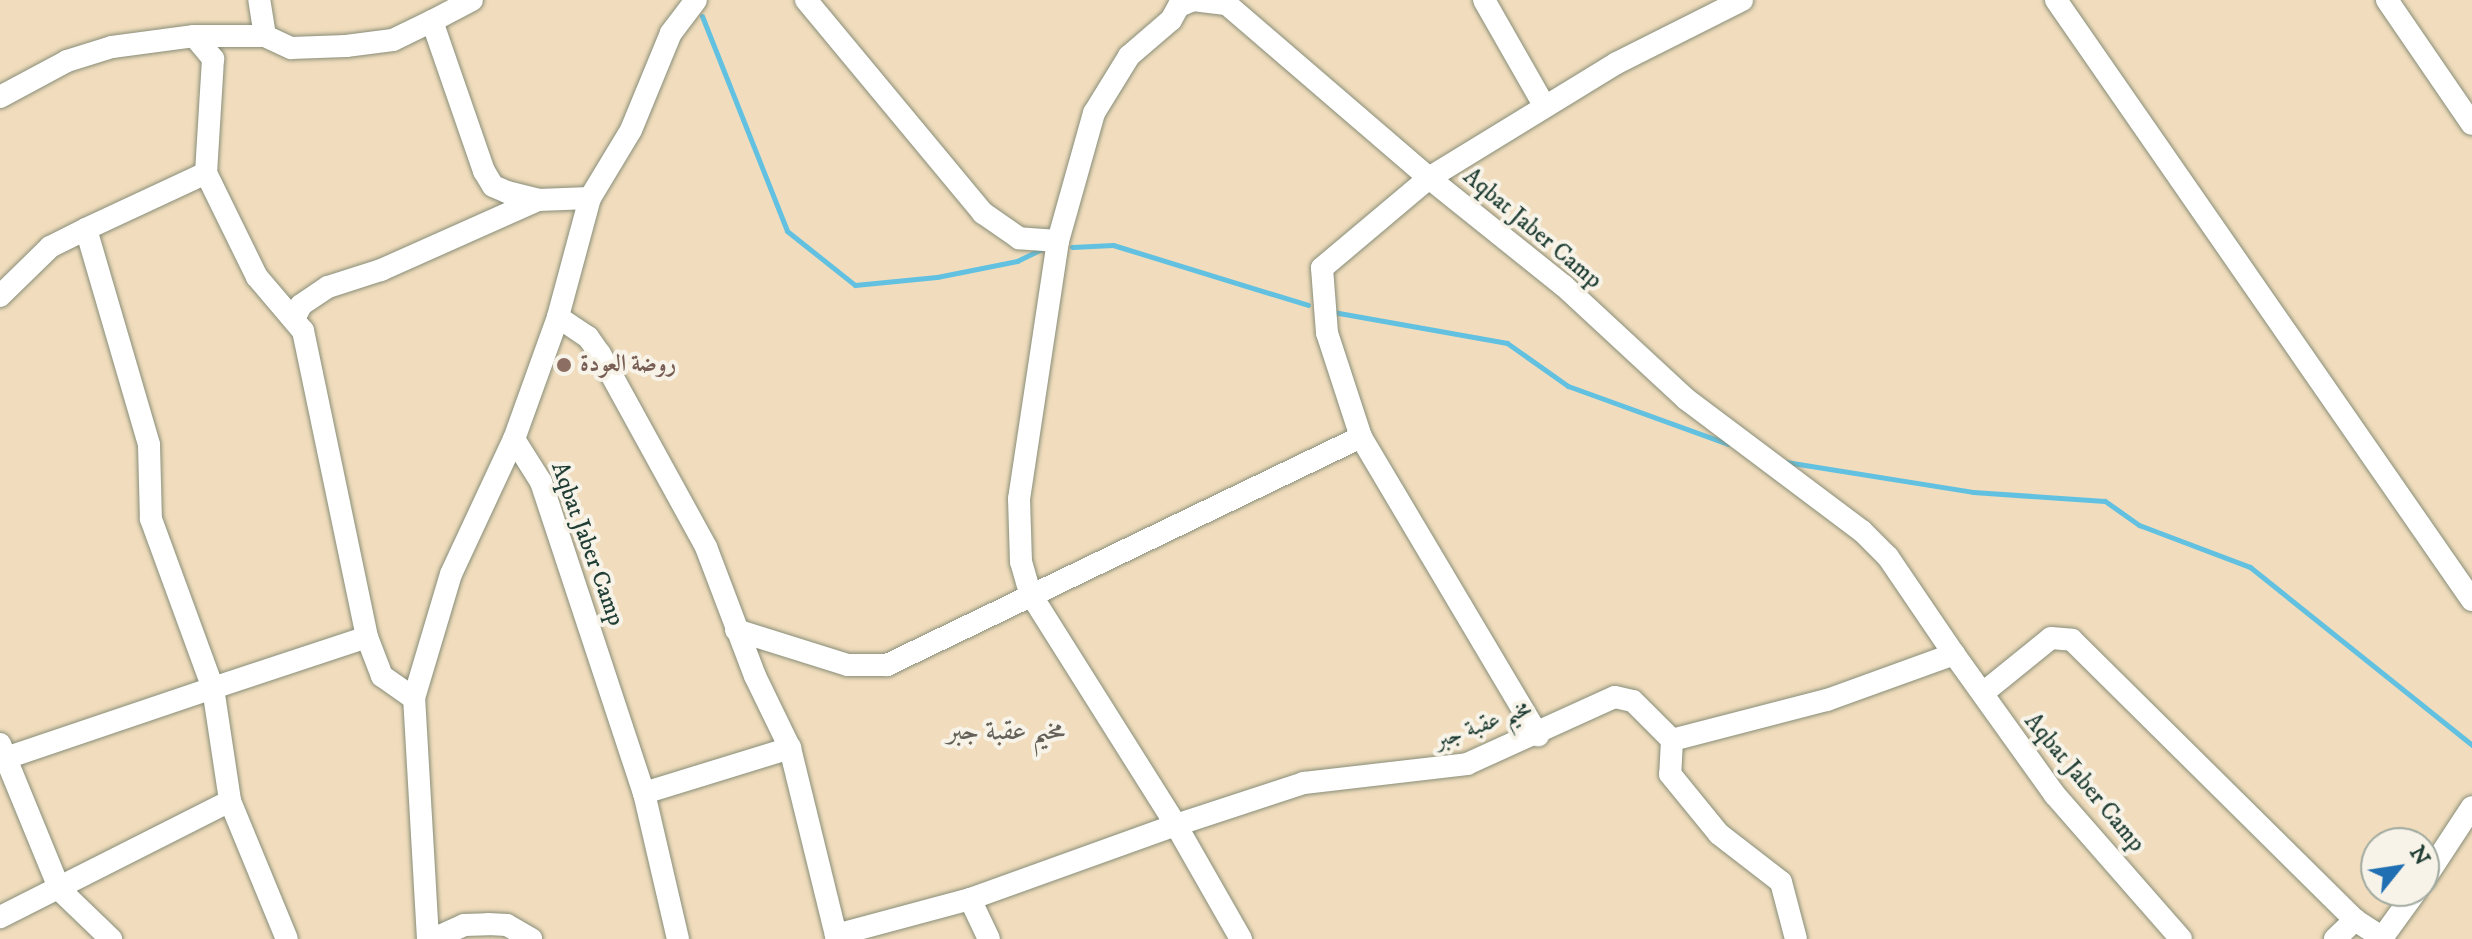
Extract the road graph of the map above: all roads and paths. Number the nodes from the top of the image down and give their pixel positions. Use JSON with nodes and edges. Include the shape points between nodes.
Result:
{"nodes":[{"id":1,"x":259,"y":0,"type":"edge"},
{"id":2,"x":472,"y":0,"type":"edge"},
{"id":3,"x":696,"y":0,"type":"edge"},
{"id":4,"x":806,"y":0,"type":"edge"},
{"id":5,"x":1484,"y":0,"type":"edge"},
{"id":6,"x":1742,"y":0,"type":"edge"},
{"id":7,"x":2056,"y":0,"type":"edge"},
{"id":8,"x":2387,"y":0,"type":"edge"},
{"id":9,"x":1224,"y":2,"type":"edge"},
{"id":10,"x":1181,"y":3,"type":"edge"},
{"id":11,"x":432,"y":21,"type":"junction"},
{"id":12,"x":194,"y":36,"type":"junction"},
{"id":13,"x":265,"y":36,"type":"junction"},
{"id":14,"x":0,"y":97,"type":"edge"},
{"id":15,"x":1544,"y":105,"type":"junction"},
{"id":16,"x":2472,"y":124,"type":"edge"},
{"id":17,"x":206,"y":173,"type":"junction"},
{"id":18,"x":1429,"y":178,"type":"junction"},
{"id":19,"x":590,"y":198,"type":"junction"},
{"id":20,"x":538,"y":200,"type":"junction"},
{"id":21,"x":86,"y":229,"type":"junction"},
{"id":22,"x":1058,"y":241,"type":"junction"},
{"id":23,"x":0,"y":296,"type":"edge"},
{"id":24,"x":295,"y":317,"type":"junction"},
{"id":25,"x":558,"y":317,"type":"junction"},
{"id":26,"x":1361,"y":437,"type":"junction"},
{"id":27,"x":514,"y":439,"type":"junction"},
{"id":28,"x":1030,"y":593,"type":"junction"},
{"id":29,"x":2472,"y":600,"type":"edge"},
{"id":30,"x":736,"y":630,"type":"junction"},
{"id":31,"x":367,"y":637,"type":"junction"},
{"id":32,"x":1954,"y":654,"type":"junction"},
{"id":33,"x":213,"y":688,"type":"junction"},
{"id":34,"x":1983,"y":693,"type":"junction"},
{"id":35,"x":414,"y":698,"type":"junction"},
{"id":36,"x":1538,"y":735,"type":"junction"},
{"id":37,"x":1672,"y":740,"type":"junction"},
{"id":38,"x":790,"y":748,"type":"junction"},
{"id":39,"x":2,"y":753,"type":"edge"},
{"id":40,"x":644,"y":793,"type":"junction"},
{"id":41,"x":230,"y":801,"type":"junction"},
{"id":42,"x":2472,"y":807,"type":"edge"},
{"id":43,"x":1176,"y":825,"type":"junction"},
{"id":44,"x":2440,"y":856,"type":"edge"},
{"id":45,"x":60,"y":890,"type":"junction"},
{"id":46,"x":970,"y":899,"type":"junction"},
{"id":47,"x":2405,"y":907,"type":"edge"},
{"id":48,"x":0,"y":917,"type":"edge"},
{"id":49,"x":2355,"y":920,"type":"junction"},
{"id":50,"x":832,"y":938,"type":"edge"},
{"id":51,"x":2383,"y":938,"type":"edge"},
{"id":52,"x":111,"y":939,"type":"edge"},
{"id":53,"x":287,"y":939,"type":"edge"},
{"id":54,"x":431,"y":939,"type":"edge"},
{"id":55,"x":531,"y":939,"type":"edge"},
{"id":56,"x":678,"y":939,"type":"edge"},
{"id":57,"x":989,"y":939,"type":"edge"},
{"id":58,"x":1241,"y":939,"type":"edge"},
{"id":59,"x":1796,"y":939,"type":"edge"},
{"id":60,"x":2181,"y":939,"type":"edge"},
{"id":61,"x":2335,"y":939,"type":"edge"}],
"edges":[{"from":1,"to":13,"type":"street"},
{"from":2,"to":11,"type":"street"},
{"from":3,"to":19,"type":"street","via":[[671,33],[631,130]]},
{"from":4,"to":22,"type":"street","via":[[983,213],[1019,238]]},
{"from":5,"to":15,"type":"street"},
{"from":6,"to":15,"type":"street"},
{"from":7,"to":29,"type":"street"},
{"from":8,"to":16,"type":"street"},
{"from":9,"to":10,"type":"street"},
{"from":9,"to":18,"type":"street"},
{"from":10,"to":22,"type":"street","via":[[1171,20],[1129,56],[1094,113]]},
{"from":11,"to":13,"type":"street","via":[[393,40],[346,46],[291,48]]},
{"from":11,"to":20,"type":"street","via":[[484,171],[493,186]]},
{"from":12,"to":13,"type":"street"},
{"from":12,"to":14,"type":"street","via":[[112,47],[67,61]]},
{"from":12,"to":17,"type":"street","via":[[213,59]]},
{"from":15,"to":18,"type":"street"},
{"from":17,"to":21,"type":"street"},
{"from":17,"to":24,"type":"street","via":[[257,277]]},
{"from":18,"to":26,"type":"street","name":"Aqbat Jaber Camp","via":[[1322,268],[1327,333]]},
{"from":18,"to":32,"type":"street","name":"Aqbat Jaber Camp","via":[[1564,286],[1686,399],[1862,531],[1888,557]]},
{"from":19,"to":20,"type":"street"},
{"from":19,"to":25,"type":"street"},
{"from":20,"to":24,"type":"street","via":[[381,270],[328,287],[301,305]]},
{"from":21,"to":23,"type":"street","via":[[50,247]]},
{"from":21,"to":33,"type":"street","via":[[149,445],[151,519]]},
{"from":22,"to":28,"type":"street","via":[[1019,499],[1021,562]]},
{"from":24,"to":31,"type":"street","via":[[309,346]]},
{"from":25,"to":27,"type":"street"},
{"from":25,"to":30,"type":"street","via":[[588,337],[600,354],[706,547]]},
{"from":26,"to":28,"type":"street"},
{"from":26,"to":36,"type":"street"},
{"from":27,"to":35,"type":"street","via":[[451,574]]},
{"from":27,"to":40,"type":"street","name":"Aqbat Jaber Camp","via":[[541,482]]},
{"from":28,"to":30,"type":"street","via":[[874,668]]},
{"from":28,"to":43,"type":"street"},
{"from":30,"to":38,"type":"street"},
{"from":31,"to":33,"type":"street"},
{"from":31,"to":35,"type":"street","via":[[382,676]]},
{"from":32,"to":34,"type":"street","name":"Aqbat Jaber Camp"},
{"from":32,"to":37,"type":"street","via":[[1827,700]]},
{"from":33,"to":39,"type":"street"},
{"from":33,"to":41,"type":"street"},
{"from":34,"to":49,"type":"street","via":[[2051,638],[2072,640]]},
{"from":34,"to":60,"type":"street","name":"Aqbat Jaber Camp","via":[[2055,795]]},
{"from":35,"to":54,"type":"street"},
{"from":36,"to":37,"type":"street","name":"مخيم عقبة جبر","via":[[1615,697],[1633,701]]},
{"from":36,"to":43,"type":"street","name":"مخيم عقبة جبر","via":[[1467,764],[1304,783]]},
{"from":37,"to":59,"type":"street","via":[[1670,774],[1719,834],[1781,882]]},
{"from":38,"to":40,"type":"street"},
{"from":38,"to":50,"type":"street"},
{"from":39,"to":45,"type":"street"},
{"from":40,"to":56,"type":"street","name":"Aqbat Jaber Camp"},
{"from":41,"to":45,"type":"street"},
{"from":41,"to":53,"type":"street"},
{"from":42,"to":44,"type":"street"},
{"from":43,"to":46,"type":"street","name":"مخيم عقبة جبر"},
{"from":43,"to":58,"type":"street"},
{"from":45,"to":48,"type":"street"},
{"from":45,"to":52,"type":"street"},
{"from":46,"to":50,"type":"street","name":"مخيم عقبة جبر"},
{"from":46,"to":57,"type":"street"},
{"from":47,"to":51,"type":"street"},
{"from":49,"to":51,"type":"street"},
{"from":49,"to":61,"type":"street"},
{"from":54,"to":55,"type":"street","via":[[464,925],[488,924],[507,925]]}]}
